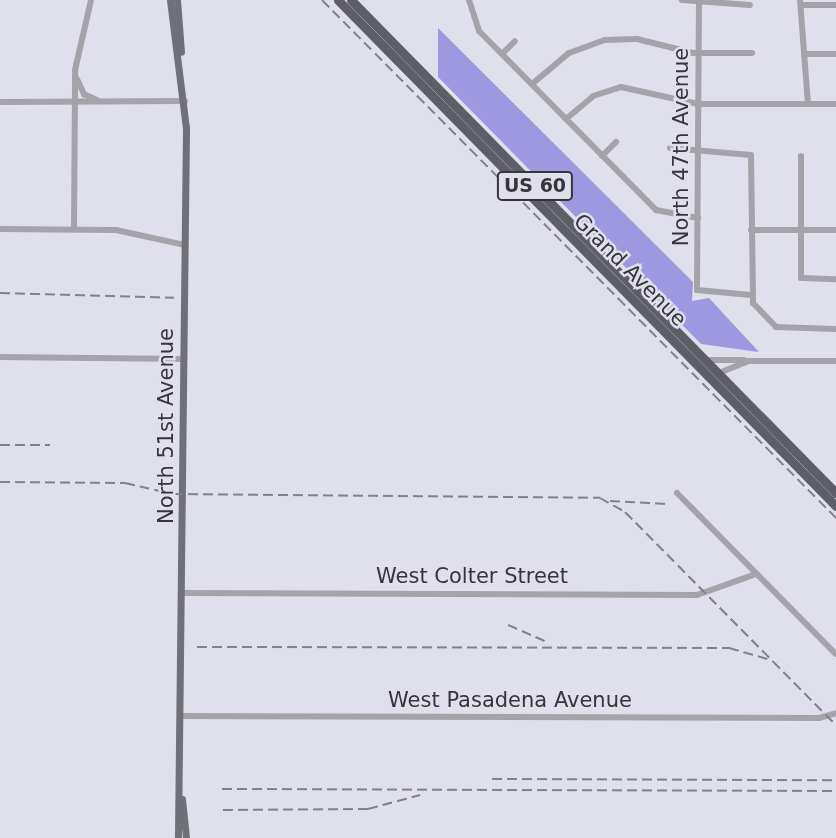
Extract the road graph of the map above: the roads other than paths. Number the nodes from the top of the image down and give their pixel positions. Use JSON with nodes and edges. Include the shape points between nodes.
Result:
{"nodes":[{"id":1,"x":91,"y":0,"type":"edge"},
{"id":2,"x":170,"y":0,"type":"edge"},
{"id":3,"x":177,"y":0,"type":"edge"},
{"id":4,"x":338,"y":0,"type":"edge"},
{"id":5,"x":351,"y":0,"type":"edge"},
{"id":6,"x":469,"y":0,"type":"edge"},
{"id":7,"x":682,"y":0,"type":"edge"},
{"id":8,"x":699,"y":2,"type":"edge"},
{"id":9,"x":800,"y":3,"type":"edge"},
{"id":10,"x":750,"y":5,"type":"dead end"},
{"id":11,"x":836,"y":5,"type":"edge"},
{"id":12,"x":571,"y":40,"type":"dead end"},
{"id":13,"x":516,"y":41,"type":"dead end"},
{"id":14,"x":576,"y":49,"type":"junction"},
{"id":15,"x":181,"y":53,"type":"junction"},
{"id":16,"x":699,"y":53,"type":"junction"},
{"id":17,"x":752,"y":53,"type":"dead end"},
{"id":18,"x":502,"y":54,"type":"junction"},
{"id":19,"x":804,"y":54,"type":"junction"},
{"id":20,"x":836,"y":54,"type":"edge"},
{"id":21,"x":75,"y":70,"type":"junction"},
{"id":22,"x":532,"y":84,"type":"junction"},
{"id":23,"x":185,"y":101,"type":"junction"},
{"id":24,"x":0,"y":102,"type":"edge"},
{"id":25,"x":75,"y":102,"type":"junction"},
{"id":26,"x":105,"y":102,"type":"junction"},
{"id":27,"x":808,"y":103,"type":"junction"},
{"id":28,"x":836,"y":103,"type":"edge"},
{"id":29,"x":698,"y":104,"type":"junction"},
{"id":30,"x":566,"y":119,"type":"junction"},
{"id":31,"x":616,"y":142,"type":"dead end"},
{"id":32,"x":670,"y":148,"type":"dead end"},
{"id":33,"x":698,"y":153,"type":"junction"},
{"id":34,"x":602,"y":156,"type":"junction"},
{"id":35,"x":801,"y":156,"type":"dead end"},
{"id":36,"x":698,"y":218,"type":"junction"},
{"id":37,"x":0,"y":229,"type":"edge"},
{"id":38,"x":74,"y":229,"type":"junction"},
{"id":39,"x":751,"y":230,"type":"junction"},
{"id":40,"x":800,"y":230,"type":"junction"},
{"id":41,"x":836,"y":230,"type":"edge"},
{"id":42,"x":185,"y":245,"type":"junction"},
{"id":43,"x":836,"y":279,"type":"edge"},
{"id":44,"x":751,"y":295,"type":"junction"},
{"id":45,"x":836,"y":329,"type":"edge"},
{"id":46,"x":679,"y":345,"type":"junction"},
{"id":47,"x":0,"y":357,"type":"edge"},
{"id":48,"x":184,"y":359,"type":"junction"},
{"id":49,"x":707,"y":360,"type":"junction"},
{"id":50,"x":749,"y":361,"type":"junction"},
{"id":51,"x":836,"y":361,"type":"edge"},
{"id":52,"x":719,"y":373,"type":"junction"},
{"id":53,"x":677,"y":493,"type":"dead end"},
{"id":54,"x":836,"y":493,"type":"edge"},
{"id":55,"x":836,"y":506,"type":"edge"},
{"id":56,"x":756,"y":574,"type":"junction"},
{"id":57,"x":183,"y":593,"type":"junction"},
{"id":58,"x":836,"y":654,"type":"edge"},
{"id":59,"x":836,"y":713,"type":"edge"},
{"id":60,"x":182,"y":716,"type":"junction"},
{"id":61,"x":182,"y":799,"type":"junction"},
{"id":62,"x":178,"y":838,"type":"edge"},
{"id":63,"x":186,"y":838,"type":"edge"}],
"edges":[{"from":1,"to":21,"type":"street"},
{"from":2,"to":15,"type":"main road","name":"North 51st Avenue"},
{"from":3,"to":15,"type":"main road","name":"North 51st Avenue"},
{"from":4,"to":46,"type":"highway","name":"Grand Avenue","number":"US 60"},
{"from":5,"to":49,"type":"highway","name":"Grand Avenue","number":"US 60"},
{"from":6,"to":18,"type":"street","via":[[475,25]]},
{"from":7,"to":8,"type":"street"},
{"from":8,"to":10,"type":"street"},
{"from":8,"to":16,"type":"street","name":"North 47th Avenue"},
{"from":9,"to":11,"type":"street"},
{"from":9,"to":19,"type":"street"},
{"from":12,"to":14,"type":"street"},
{"from":13,"to":18,"type":"street"},
{"from":14,"to":16,"type":"street","via":[[629,38]]},
{"from":14,"to":22,"type":"street"},
{"from":15,"to":23,"type":"main road","name":"North 51st Avenue"},
{"from":16,"to":17,"type":"street"},
{"from":16,"to":29,"type":"street","name":"North 47th Avenue"},
{"from":18,"to":22,"type":"street"},
{"from":19,"to":20,"type":"street"},
{"from":19,"to":27,"type":"street"},
{"from":21,"to":25,"type":"street"},
{"from":21,"to":26,"type":"street","via":[[85,94]]},
{"from":22,"to":30,"type":"street"},
{"from":23,"to":26,"type":"street"},
{"from":23,"to":42,"type":"main road","name":"North 51st Avenue"},
{"from":24,"to":25,"type":"street"},
{"from":25,"to":26,"type":"street"},
{"from":25,"to":38,"type":"street"},
{"from":27,"to":28,"type":"street"},
{"from":27,"to":29,"type":"street"},
{"from":29,"to":30,"type":"street","via":[[615,87]]},
{"from":29,"to":33,"type":"street","name":"North 47th Avenue"},
{"from":30,"to":34,"type":"street"},
{"from":31,"to":34,"type":"street"},
{"from":32,"to":33,"type":"street"},
{"from":33,"to":36,"type":"street","name":"North 47th Avenue"},
{"from":33,"to":39,"type":"street","via":[[751,155]]},
{"from":34,"to":36,"type":"street","via":[[660,214]]},
{"from":35,"to":40,"type":"street"},
{"from":36,"to":44,"type":"street","name":"North 47th Avenue","via":[[700,293]]},
{"from":37,"to":38,"type":"street"},
{"from":38,"to":42,"type":"street","via":[[116,230]]},
{"from":39,"to":40,"type":"street"},
{"from":39,"to":44,"type":"street"},
{"from":40,"to":41,"type":"street"},
{"from":40,"to":43,"type":"street","via":[[801,278]]},
{"from":42,"to":48,"type":"main road","name":"North 51st Avenue"},
{"from":44,"to":45,"type":"street","via":[[757,312],[776,327]]},
{"from":46,"to":52,"type":"highway"},
{"from":46,"to":55,"type":"highway","name":"Grand Avenue","number":"US 60"},
{"from":47,"to":48,"type":"street"},
{"from":48,"to":57,"type":"main road","name":"North 51st Avenue"},
{"from":49,"to":50,"type":"street"},
{"from":49,"to":52,"type":"highway","name":"Grand Avenue","number":"US 60"},
{"from":50,"to":51,"type":"street"},
{"from":50,"to":52,"type":"street"},
{"from":52,"to":54,"type":"highway","name":"Grand Avenue","number":"US 60"},
{"from":53,"to":56,"type":"street"},
{"from":56,"to":57,"type":"street","name":"West Colter Street","via":[[697,595]]},
{"from":56,"to":58,"type":"street"},
{"from":57,"to":60,"type":"main road","name":"North 51st Avenue"},
{"from":59,"to":60,"type":"street","name":"West Pasadena Avenue","via":[[824,718]]},
{"from":60,"to":61,"type":"main road","name":"North 51st Avenue"},
{"from":61,"to":62,"type":"main road","name":"North 51st Avenue"},
{"from":61,"to":63,"type":"main road","name":"North 51st Avenue"}]}
